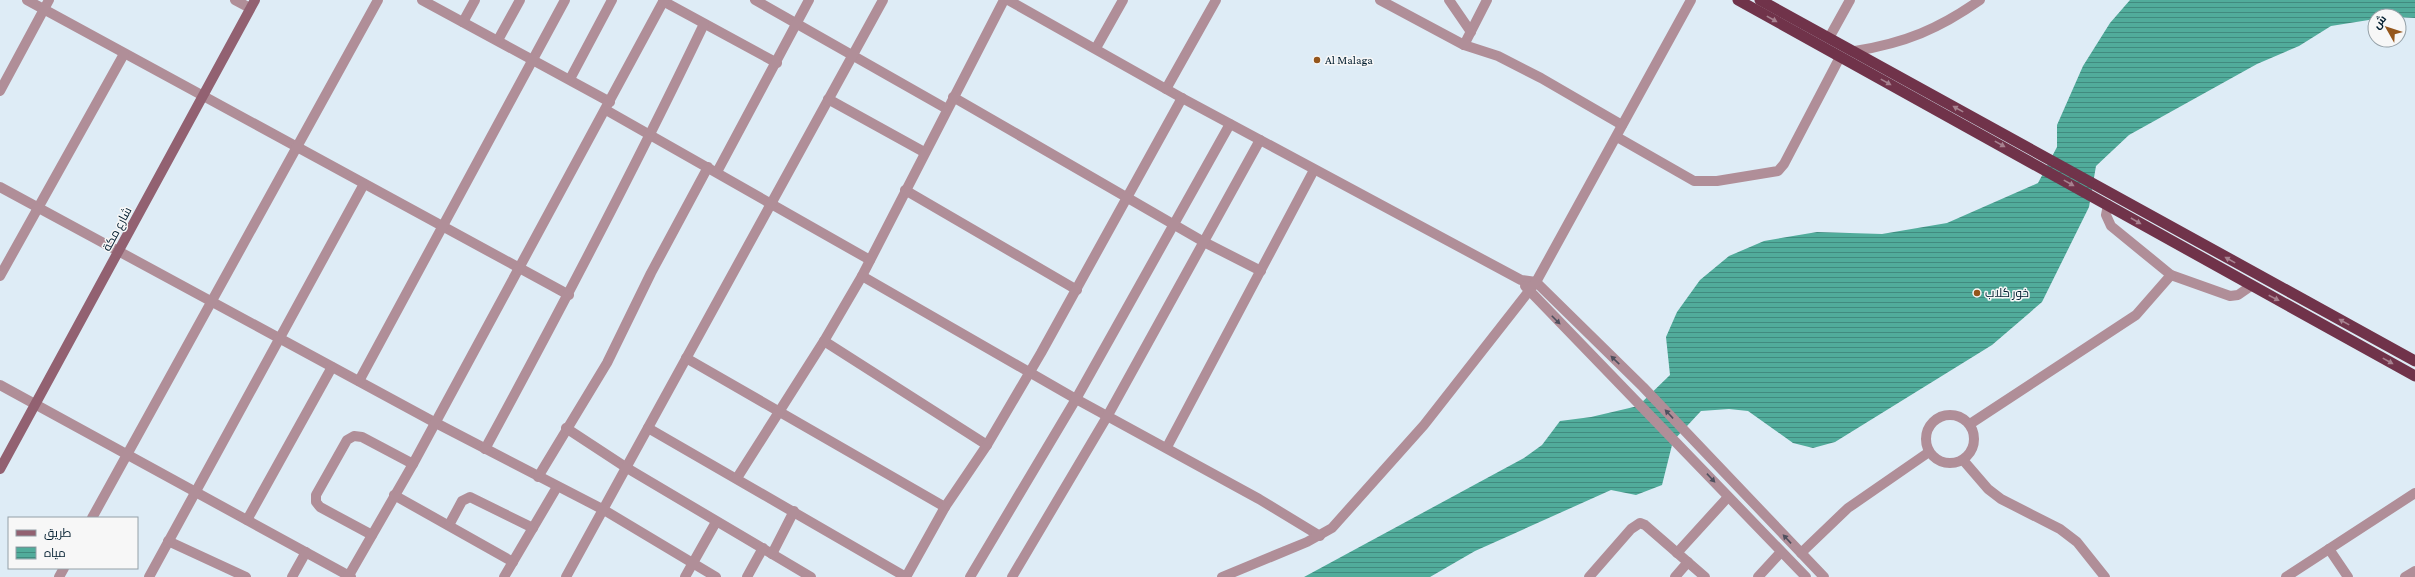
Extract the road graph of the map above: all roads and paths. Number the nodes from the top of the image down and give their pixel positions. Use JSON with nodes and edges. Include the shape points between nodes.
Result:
{"nodes":[{"id":1,"x":27,"y":0,"type":"edge"},
{"id":2,"x":49,"y":0,"type":"edge"},
{"id":3,"x":235,"y":0,"type":"edge"},
{"id":4,"x":378,"y":0,"type":"edge"},
{"id":5,"x":475,"y":0,"type":"edge"},
{"id":6,"x":520,"y":0,"type":"edge"},
{"id":7,"x":565,"y":0,"type":"edge"},
{"id":8,"x":612,"y":0,"type":"edge"},
{"id":9,"x":809,"y":0,"type":"edge"},
{"id":10,"x":883,"y":0,"type":"edge"},
{"id":11,"x":1004,"y":0,"type":"edge"},
{"id":12,"x":1008,"y":0,"type":"edge"},
{"id":13,"x":1123,"y":0,"type":"edge"},
{"id":14,"x":1216,"y":0,"type":"edge"},
{"id":15,"x":1380,"y":0,"type":"edge"},
{"id":16,"x":1449,"y":0,"type":"edge"},
{"id":17,"x":1487,"y":0,"type":"edge"},
{"id":18,"x":1691,"y":0,"type":"edge"},
{"id":19,"x":1738,"y":0,"type":"edge"},
{"id":20,"x":1760,"y":0,"type":"edge"},
{"id":21,"x":1850,"y":0,"type":"edge"},
{"id":22,"x":1980,"y":0,"type":"edge"},
{"id":23,"x":426,"y":1,"type":"edge"},
{"id":24,"x":664,"y":1,"type":"edge"},
{"id":25,"x":761,"y":1,"type":"edge"},
{"id":26,"x":253,"y":4,"type":"edge"},
{"id":27,"x":44,"y":10,"type":"junction"},
{"id":28,"x":463,"y":22,"type":"junction"},
{"id":29,"x":704,"y":24,"type":"junction"},
{"id":30,"x":797,"y":24,"type":"junction"},
{"id":31,"x":1471,"y":32,"type":"junction"},
{"id":32,"x":1829,"y":38,"type":"junction"},
{"id":33,"x":498,"y":40,"type":"junction"},
{"id":34,"x":1464,"y":45,"type":"junction"},
{"id":35,"x":1096,"y":48,"type":"junction"},
{"id":36,"x":1855,"y":51,"type":"junction"},
{"id":37,"x":124,"y":54,"type":"junction"},
{"id":38,"x":852,"y":56,"type":"junction"},
{"id":39,"x":1840,"y":57,"type":"junction"},
{"id":40,"x":533,"y":59,"type":"junction"},
{"id":41,"x":777,"y":63,"type":"junction"},
{"id":42,"x":570,"y":79,"type":"junction"},
{"id":43,"x":1166,"y":89,"type":"junction"},
{"id":44,"x":0,"y":90,"type":"edge"},
{"id":45,"x":203,"y":95,"type":"junction"},
{"id":46,"x":953,"y":97,"type":"junction"},
{"id":47,"x":1182,"y":98,"type":"junction"},
{"id":48,"x":1927,"y":98,"type":"junction"},
{"id":49,"x":828,"y":99,"type":"junction"},
{"id":50,"x":608,"y":106,"type":"junction"},
{"id":51,"x":947,"y":109,"type":"junction"},
{"id":52,"x":1230,"y":124,"type":"junction"},
{"id":53,"x":1622,"y":125,"type":"junction"},
{"id":54,"x":651,"y":134,"type":"junction"},
{"id":55,"x":1616,"y":137,"type":"junction"},
{"id":56,"x":1260,"y":140,"type":"junction"},
{"id":57,"x":297,"y":146,"type":"junction"},
{"id":58,"x":924,"y":152,"type":"junction"},
{"id":59,"x":2038,"y":160,"type":"junction"},
{"id":60,"x":712,"y":169,"type":"junction"},
{"id":61,"x":1314,"y":170,"type":"junction"},
{"id":62,"x":364,"y":184,"type":"junction"},
{"id":63,"x":0,"y":187,"type":"edge"},
{"id":64,"x":905,"y":190,"type":"junction"},
{"id":65,"x":1128,"y":199,"type":"junction"},
{"id":66,"x":770,"y":203,"type":"junction"},
{"id":67,"x":2105,"y":204,"type":"junction"},
{"id":68,"x":38,"y":207,"type":"junction"},
{"id":69,"x":1174,"y":225,"type":"junction"},
{"id":70,"x":443,"y":226,"type":"junction"},
{"id":71,"x":1204,"y":242,"type":"junction"},
{"id":72,"x":120,"y":252,"type":"junction"},
{"id":73,"x":870,"y":260,"type":"junction"},
{"id":74,"x":519,"y":268,"type":"junction"},
{"id":75,"x":1261,"y":271,"type":"junction"},
{"id":76,"x":2171,"y":275,"type":"junction"},
{"id":77,"x":0,"y":276,"type":"edge"},
{"id":78,"x":862,"y":276,"type":"junction"},
{"id":79,"x":1521,"y":280,"type":"junction"},
{"id":80,"x":1536,"y":282,"type":"junction"},
{"id":81,"x":2251,"y":286,"type":"junction"},
{"id":82,"x":1077,"y":290,"type":"junction"},
{"id":83,"x":1529,"y":292,"type":"junction"},
{"id":84,"x":569,"y":295,"type":"junction"},
{"id":85,"x":211,"y":301,"type":"junction"},
{"id":86,"x":281,"y":338,"type":"junction"},
{"id":87,"x":824,"y":341,"type":"junction"},
{"id":88,"x":686,"y":358,"type":"junction"},
{"id":89,"x":2415,"y":361,"type":"edge"},
{"id":90,"x":332,"y":367,"type":"junction"},
{"id":91,"x":1030,"y":373,"type":"junction"},
{"id":92,"x":2415,"y":376,"type":"edge"},
{"id":93,"x":359,"y":381,"type":"junction"},
{"id":94,"x":0,"y":385,"type":"edge"},
{"id":95,"x":1076,"y":399,"type":"junction"},
{"id":96,"x":35,"y":404,"type":"junction"},
{"id":97,"x":780,"y":410,"type":"junction"},
{"id":98,"x":1108,"y":415,"type":"junction"},
{"id":99,"x":434,"y":422,"type":"junction"},
{"id":100,"x":1970,"y":424,"type":"junction"},
{"id":101,"x":566,"y":428,"type":"junction"},
{"id":102,"x":648,"y":428,"type":"junction"},
{"id":103,"x":987,"y":445,"type":"junction"},
{"id":104,"x":1166,"y":447,"type":"junction"},
{"id":105,"x":485,"y":449,"type":"junction"},
{"id":106,"x":1929,"y":452,"type":"junction"},
{"id":107,"x":127,"y":454,"type":"junction"},
{"id":108,"x":1963,"y":460,"type":"junction"},
{"id":109,"x":413,"y":464,"type":"junction"},
{"id":110,"x":627,"y":468,"type":"junction"},
{"id":111,"x":0,"y":469,"type":"edge"},
{"id":112,"x":538,"y":477,"type":"junction"},
{"id":113,"x":737,"y":478,"type":"junction"},
{"id":114,"x":557,"y":487,"type":"junction"},
{"id":115,"x":197,"y":492,"type":"junction"},
{"id":116,"x":2415,"y":493,"type":"edge"},
{"id":117,"x":394,"y":495,"type":"junction"},
{"id":118,"x":1728,"y":497,"type":"junction"},
{"id":119,"x":945,"y":507,"type":"junction"},
{"id":120,"x":604,"y":510,"type":"junction"},
{"id":121,"x":794,"y":511,"type":"junction"},
{"id":122,"x":93,"y":517,"type":"edge"},
{"id":123,"x":247,"y":520,"type":"junction"},
{"id":124,"x":716,"y":522,"type":"junction"},
{"id":125,"x":449,"y":525,"type":"junction"},
{"id":126,"x":533,"y":528,"type":"junction"},
{"id":127,"x":372,"y":535,"type":"junction"},
{"id":128,"x":1320,"y":536,"type":"junction"},
{"id":129,"x":168,"y":541,"type":"junction"},
{"id":130,"x":763,"y":548,"type":"junction"},
{"id":131,"x":2329,"y":549,"type":"junction"},
{"id":132,"x":306,"y":552,"type":"junction"},
{"id":133,"x":1781,"y":552,"type":"junction"},
{"id":134,"x":1677,"y":553,"type":"junction"},
{"id":135,"x":1801,"y":553,"type":"junction"},
{"id":136,"x":772,"y":554,"type":"junction"},
{"id":137,"x":513,"y":562,"type":"junction"},
{"id":138,"x":1688,"y":562,"type":"junction"},
{"id":139,"x":693,"y":563,"type":"junction"},
{"id":140,"x":2415,"y":571,"type":"edge"},
{"id":141,"x":349,"y":576,"type":"edge"},
{"id":142,"x":149,"y":577,"type":"edge"},
{"id":143,"x":246,"y":577,"type":"edge"},
{"id":144,"x":292,"y":577,"type":"edge"},
{"id":145,"x":504,"y":577,"type":"edge"},
{"id":146,"x":566,"y":577,"type":"edge"},
{"id":147,"x":685,"y":577,"type":"edge"},
{"id":148,"x":716,"y":577,"type":"edge"},
{"id":149,"x":747,"y":577,"type":"edge"},
{"id":150,"x":810,"y":577,"type":"edge"},
{"id":151,"x":970,"y":577,"type":"edge"},
{"id":152,"x":1012,"y":577,"type":"edge"},
{"id":153,"x":1222,"y":577,"type":"edge"},
{"id":154,"x":1589,"y":577,"type":"edge"},
{"id":155,"x":1675,"y":577,"type":"edge"},
{"id":156,"x":1705,"y":577,"type":"edge"},
{"id":157,"x":1758,"y":577,"type":"edge"},
{"id":158,"x":1806,"y":577,"type":"edge"},
{"id":159,"x":1824,"y":577,"type":"edge"},
{"id":160,"x":2105,"y":577,"type":"edge"},
{"id":161,"x":2286,"y":577,"type":"edge"},
{"id":162,"x":2348,"y":577,"type":"edge"},
{"id":163,"x":2405,"y":577,"type":"edge"}],
"edges":[{"from":1,"to":27,"type":"street"},
{"from":2,"to":27,"type":"street"},
{"from":3,"to":26,"type":"street"},
{"from":4,"to":57,"type":"street"},
{"from":5,"to":28,"type":"street"},
{"from":6,"to":33,"type":"street"},
{"from":7,"to":40,"type":"street"},
{"from":8,"to":42,"type":"street"},
{"from":9,"to":30,"type":"street"},
{"from":10,"to":38,"type":"street"},
{"from":11,"to":46,"type":"street"},
{"from":12,"to":35,"type":"street"},
{"from":13,"to":35,"type":"street"},
{"from":14,"to":43,"type":"street"},
{"from":15,"to":34,"type":"street"},
{"from":16,"to":31,"type":"street"},
{"from":17,"to":31,"type":"street"},
{"from":18,"to":53,"type":"street"},
{"from":19,"to":39,"type":"highway","one_way":true},
{"from":20,"to":32,"type":"highway"},
{"from":21,"to":32,"type":"street"},
{"from":22,"to":36,"type":"street","via":[[1959,15],[1923,34],[1885,47]]},
{"from":23,"to":28,"type":"street"},
{"from":24,"to":29,"type":"street"},
{"from":24,"to":50,"type":"street"},
{"from":25,"to":30,"type":"street"},
{"from":26,"to":45,"type":"main road","name":"شارع مكة"},
{"from":27,"to":37,"type":"street"},
{"from":27,"to":44,"type":"street"},
{"from":28,"to":33,"type":"street"},
{"from":29,"to":41,"type":"street"},
{"from":29,"to":54,"type":"street"},
{"from":30,"to":38,"type":"street"},
{"from":30,"to":41,"type":"street"},
{"from":31,"to":34,"type":"street"},
{"from":32,"to":36,"type":"highway"},
{"from":33,"to":40,"type":"street"},
{"from":34,"to":53,"type":"street","via":[[1498,56]]},
{"from":35,"to":43,"type":"street"},
{"from":36,"to":48,"type":"highway"},
{"from":37,"to":45,"type":"street"},
{"from":37,"to":68,"type":"street"},
{"from":38,"to":49,"type":"street"},
{"from":38,"to":51,"type":"street"},
{"from":39,"to":48,"type":"highway","one_way":true},
{"from":39,"to":55,"type":"street","via":[[1778,171],[1717,181],[1694,181]]},
{"from":40,"to":42,"type":"street"},
{"from":40,"to":70,"type":"street"},
{"from":41,"to":60,"type":"street"},
{"from":42,"to":50,"type":"street"},
{"from":43,"to":47,"type":"street"},
{"from":45,"to":57,"type":"street"},
{"from":45,"to":72,"type":"main road","name":"شارع مكة"},
{"from":46,"to":51,"type":"street"},
{"from":46,"to":65,"type":"street"},
{"from":47,"to":52,"type":"street"},
{"from":47,"to":65,"type":"street"},
{"from":48,"to":59,"type":"highway"},
{"from":49,"to":58,"type":"street"},
{"from":49,"to":66,"type":"street"},
{"from":50,"to":54,"type":"street"},
{"from":50,"to":74,"type":"street"},
{"from":51,"to":58,"type":"street"},
{"from":52,"to":56,"type":"street"},
{"from":52,"to":69,"type":"street"},
{"from":53,"to":55,"type":"street"},
{"from":54,"to":60,"type":"street"},
{"from":54,"to":84,"type":"street"},
{"from":55,"to":80,"type":"street"},
{"from":56,"to":61,"type":"street"},
{"from":56,"to":71,"type":"street"},
{"from":57,"to":62,"type":"street"},
{"from":57,"to":85,"type":"street"},
{"from":58,"to":64,"type":"street"},
{"from":59,"to":67,"type":"highway","one_way":true},
{"from":89,"to":59,"type":"highway","one_way":true,"via":[[2107,191]]},
{"from":60,"to":66,"type":"street"},
{"from":60,"to":101,"type":"street","via":[[651,273],[607,363]]},
{"from":61,"to":75,"type":"street"},
{"from":61,"to":79,"type":"street"},
{"from":62,"to":70,"type":"street"},
{"from":62,"to":86,"type":"street"},
{"from":63,"to":68,"type":"street"},
{"from":64,"to":73,"type":"street"},
{"from":64,"to":82,"type":"street"},
{"from":65,"to":69,"type":"street"},
{"from":65,"to":82,"type":"street"},
{"from":66,"to":73,"type":"street"},
{"from":66,"to":88,"type":"street"},
{"from":67,"to":76,"type":"street","via":[[2111,226]]},
{"from":67,"to":81,"type":"highway","one_way":true},
{"from":68,"to":72,"type":"street"},
{"from":68,"to":77,"type":"street"},
{"from":69,"to":71,"type":"street"},
{"from":69,"to":95,"type":"street"},
{"from":70,"to":74,"type":"street"},
{"from":70,"to":93,"type":"street"},
{"from":71,"to":75,"type":"street"},
{"from":71,"to":98,"type":"street"},
{"from":72,"to":85,"type":"street"},
{"from":72,"to":96,"type":"main road","name":"شارع مكة"},
{"from":73,"to":78,"type":"street"},
{"from":74,"to":84,"type":"street"},
{"from":74,"to":99,"type":"street"},
{"from":75,"to":104,"type":"street"},
{"from":76,"to":81,"type":"street","via":[[2230,296],[2238,295]]},
{"from":76,"to":100,"type":"street","via":[[2136,315]]},
{"from":78,"to":87,"type":"street"},
{"from":78,"to":91,"type":"street"},
{"from":79,"to":80,"type":"street"},
{"from":79,"to":83,"type":"street"},
{"from":80,"to":83,"type":"street"},
{"from":135,"to":80,"type":"street","one_way":true,"via":[[1643,387]]},
{"from":81,"to":92,"type":"highway","one_way":true},
{"from":82,"to":91,"type":"street"},
{"from":83,"to":118,"type":"street","one_way":true},
{"from":83,"to":128,"type":"street","via":[[1408,444],[1345,516]]},
{"from":84,"to":105,"type":"street"},
{"from":85,"to":86,"type":"street"},
{"from":85,"to":107,"type":"street"},
{"from":86,"to":90,"type":"street"},
{"from":86,"to":115,"type":"street"},
{"from":87,"to":97,"type":"street"},
{"from":87,"to":103,"type":"street"},
{"from":88,"to":97,"type":"street"},
{"from":88,"to":102,"type":"street"},
{"from":90,"to":93,"type":"street"},
{"from":90,"to":123,"type":"street"},
{"from":91,"to":95,"type":"street"},
{"from":91,"to":103,"type":"street"},
{"from":93,"to":99,"type":"street"},
{"from":94,"to":96,"type":"street"},
{"from":95,"to":98,"type":"street"},
{"from":95,"to":151,"type":"street"},
{"from":96,"to":107,"type":"street"},
{"from":96,"to":111,"type":"main road","name":"شارع مكة"},
{"from":97,"to":113,"type":"street"},
{"from":97,"to":119,"type":"street"},
{"from":98,"to":104,"type":"street"},
{"from":98,"to":152,"type":"street"},
{"from":99,"to":105,"type":"street"},
{"from":99,"to":109,"type":"street"},
{"from":100,"to":106,"type":"street","via":[[1956,415],[1948,414],[1936,419],[1928,428],[1926,436]]},
{"from":100,"to":108,"type":"street","via":[[1974,444]]},
{"from":101,"to":110,"type":"street"},
{"from":101,"to":112,"type":"street"},
{"from":102,"to":110,"type":"street"},
{"from":102,"to":113,"type":"street"},
{"from":103,"to":119,"type":"street"},
{"from":104,"to":128,"type":"street"},
{"from":105,"to":112,"type":"street"},
{"from":106,"to":108,"type":"street","via":[[1941,462],[1956,463]]},
{"from":106,"to":135,"type":"street","via":[[1848,508]]},
{"from":107,"to":115,"type":"street"},
{"from":107,"to":122,"type":"street"},
{"from":108,"to":160,"type":"street","via":[[1988,489],[2077,542]]},
{"from":109,"to":117,"type":"street"},
{"from":109,"to":127,"type":"street","via":[[362,437],[354,436],[347,440],[316,495],[316,502],[320,507]]},
{"from":110,"to":120,"type":"street"},
{"from":110,"to":124,"type":"street"},
{"from":112,"to":114,"type":"street"},
{"from":113,"to":121,"type":"street"},
{"from":114,"to":120,"type":"street"},
{"from":114,"to":126,"type":"street"},
{"from":115,"to":123,"type":"street"},
{"from":115,"to":129,"type":"street"},
{"from":116,"to":131,"type":"street"},
{"from":117,"to":125,"type":"street"},
{"from":117,"to":127,"type":"street"},
{"from":118,"to":133,"type":"street"},
{"from":118,"to":134,"type":"street"},
{"from":119,"to":121,"type":"street","via":[[906,577]]},
{"from":120,"to":139,"type":"street"},
{"from":120,"to":146,"type":"street"},
{"from":121,"to":136,"type":"street"},
{"from":123,"to":132,"type":"street"},
{"from":124,"to":130,"type":"street"},
{"from":124,"to":139,"type":"street"},
{"from":125,"to":126,"type":"street","via":[[462,501],[470,496]]},
{"from":125,"to":137,"type":"street"},
{"from":126,"to":137,"type":"street"},
{"from":127,"to":141,"type":"street"},
{"from":128,"to":153,"type":"street"},
{"from":129,"to":142,"type":"street"},
{"from":129,"to":143,"type":"street"},
{"from":130,"to":136,"type":"street"},
{"from":130,"to":149,"type":"street"},
{"from":131,"to":161,"type":"street"},
{"from":131,"to":162,"type":"street"},
{"from":132,"to":141,"type":"street"},
{"from":132,"to":144,"type":"street"},
{"from":133,"to":157,"type":"street"},
{"from":133,"to":158,"type":"street"},
{"from":134,"to":138,"type":"street"},
{"from":134,"to":154,"type":"street","via":[[1640,523],[1631,529]]},
{"from":135,"to":159,"type":"street"},
{"from":136,"to":150,"type":"street"},
{"from":137,"to":145,"type":"street"},
{"from":138,"to":155,"type":"street"},
{"from":138,"to":156,"type":"street"},
{"from":139,"to":147,"type":"street"},
{"from":139,"to":148,"type":"street"},
{"from":140,"to":163,"type":"street"}]}
